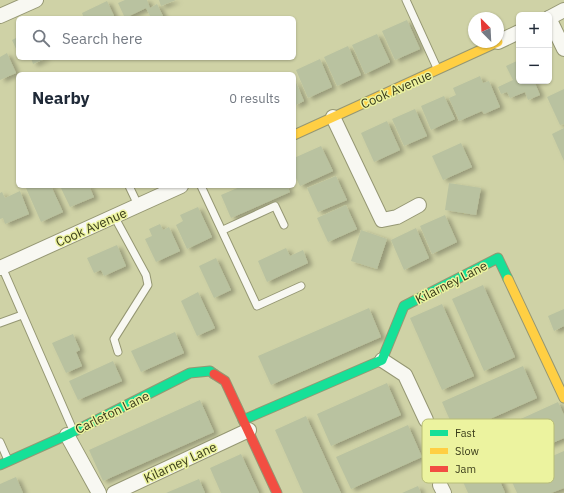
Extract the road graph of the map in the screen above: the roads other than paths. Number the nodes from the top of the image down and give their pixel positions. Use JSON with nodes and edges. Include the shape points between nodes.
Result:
{"nodes":[{"id":1,"x":36,"y":0,"type":"edge"},
{"id":2,"x":406,"y":0,"type":"edge"},
{"id":3,"x":564,"y":10,"type":"edge"},
{"id":4,"x":0,"y":16,"type":"edge"},
{"id":5,"x":552,"y":16,"type":"edge"},
{"id":6,"x":552,"y":24,"type":"edge"},
{"id":7,"x":516,"y":33,"type":"edge"},
{"id":8,"x":504,"y":39,"type":"edge"},
{"id":9,"x":485,"y":48,"type":"edge"},
{"id":10,"x":564,"y":49,"type":"edge"},
{"id":11,"x":437,"y":70,"type":"junction"},
{"id":12,"x":333,"y":117,"type":"junction"},
{"id":13,"x":296,"y":134,"type":"edge"},
{"id":14,"x":131,"y":188,"type":"edge"},
{"id":15,"x":173,"y":188,"type":"edge"},
{"id":16,"x":202,"y":188,"type":"edge"},
{"id":17,"x":138,"y":206,"type":"junction"},
{"id":18,"x":419,"y":206,"type":"dead end"},
{"id":19,"x":114,"y":216,"type":"junction"},
{"id":20,"x":284,"y":225,"type":"dead end"},
{"id":21,"x":223,"y":230,"type":"junction"},
{"id":22,"x":1,"y":268,"type":"edge"},
{"id":23,"x":301,"y":286,"type":"dead end"},
{"id":24,"x":22,"y":315,"type":"junction"},
{"id":25,"x":0,"y":324,"type":"edge"},
{"id":26,"x":118,"y":352,"type":"dead end"},
{"id":27,"x":382,"y":360,"type":"junction"},
{"id":28,"x":564,"y":398,"type":"edge"},
{"id":29,"x":426,"y":419,"type":"edge"},
{"id":30,"x":246,"y":425,"type":"junction"},
{"id":31,"x":70,"y":433,"type":"junction"},
{"id":32,"x":0,"y":442,"type":"edge"},
{"id":33,"x":4,"y":463,"type":"edge"},
{"id":34,"x":99,"y":493,"type":"edge"},
{"id":35,"x":114,"y":493,"type":"edge"},
{"id":36,"x":277,"y":493,"type":"edge"}],
"edges":[{"from":1,"to":4,"type":"street"},
{"from":2,"to":11,"type":"lane"},
{"from":3,"to":5,"type":"street"},
{"from":6,"to":10,"type":"street"},
{"from":7,"to":8,"type":"street","name":"Cook Avenue"},
{"from":9,"to":11,"type":"street","name":"Cook Avenue"},
{"from":11,"to":12,"type":"street","name":"Cook Avenue"},
{"from":12,"to":13,"type":"street","name":"Cook Avenue"},
{"from":12,"to":18,"type":"street","via":[[382,220],[397,217]]},
{"from":14,"to":17,"type":"lane"},
{"from":15,"to":17,"type":"street","name":"Cook Avenue"},
{"from":16,"to":21,"type":"lane"},
{"from":17,"to":19,"type":"street","name":"Cook Avenue"},
{"from":19,"to":22,"type":"street","name":"Cook Avenue"},
{"from":19,"to":26,"type":"lane","via":[[146,275],[148,284],[114,339]]},
{"from":20,"to":21,"type":"lane","via":[[275,206]]},
{"from":21,"to":23,"type":"lane","via":[[257,306]]},
{"from":22,"to":24,"type":"lane"},
{"from":24,"to":25,"type":"lane"},
{"from":24,"to":31,"type":"lane"},
{"from":27,"to":28,"type":"street","name":"Kilarney Lane","via":[[404,306],[498,258]]},
{"from":27,"to":29,"type":"street","via":[[405,375]]},
{"from":27,"to":30,"type":"street","name":"Kilarney Lane"},
{"from":30,"to":31,"type":"street","name":"Carleton Lane","via":[[225,381],[210,371],[190,373]]},
{"from":30,"to":35,"type":"street","name":"Kilarney Lane"},
{"from":30,"to":36,"type":"street"},
{"from":31,"to":33,"type":"street","name":"Carleton Lane"},
{"from":31,"to":34,"type":"street"},
{"from":32,"to":33,"type":"lane"}]}
